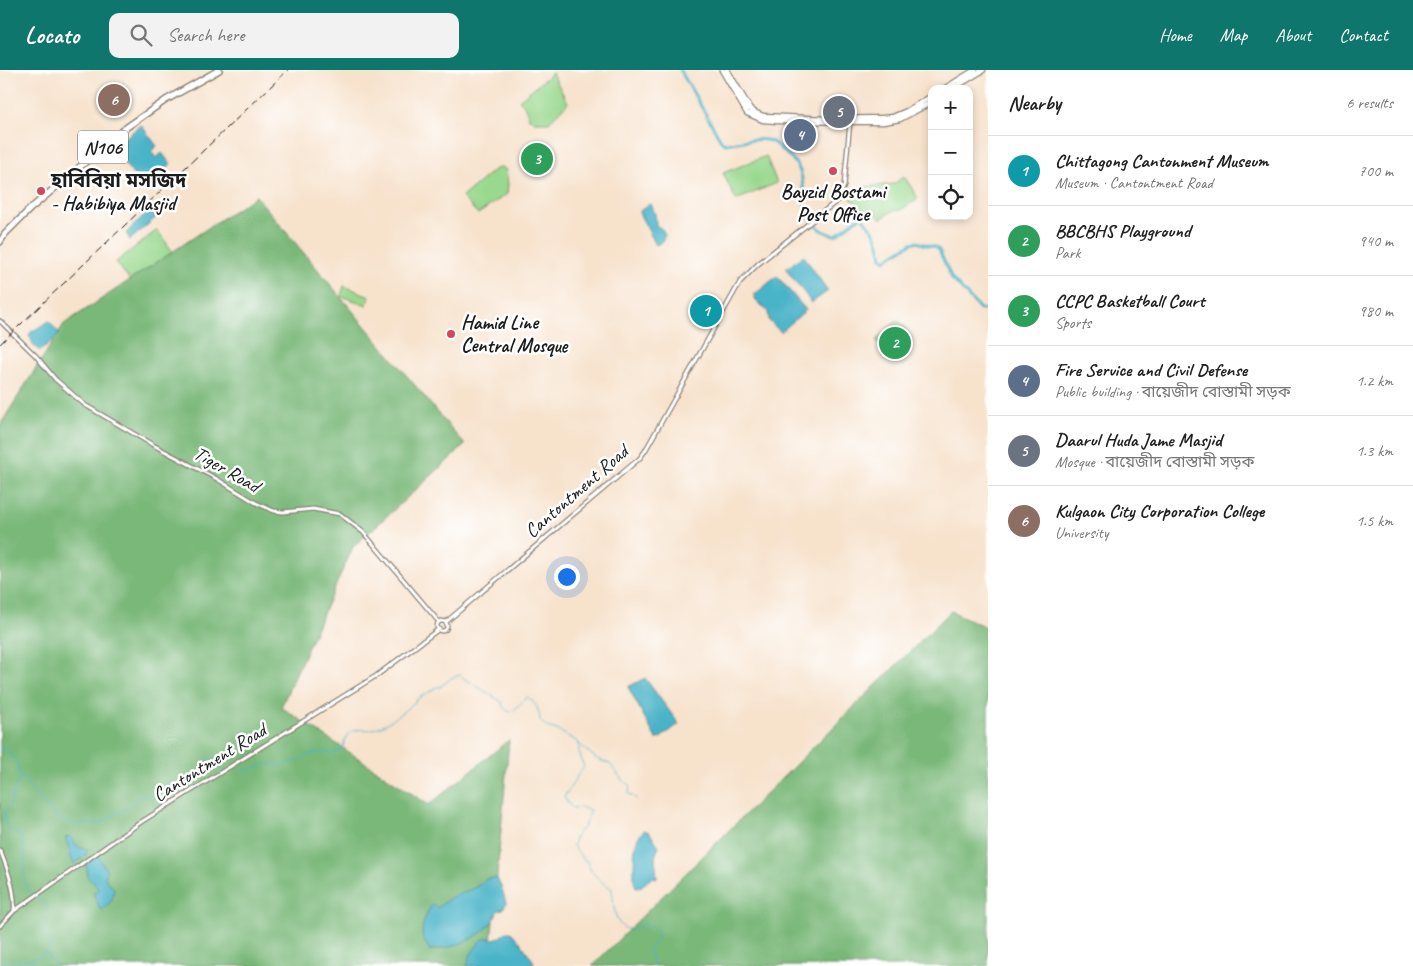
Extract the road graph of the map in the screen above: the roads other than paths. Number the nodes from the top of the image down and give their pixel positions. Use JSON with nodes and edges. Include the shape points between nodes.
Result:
{"nodes":[{"id":1,"x":214,"y":70,"type":"edge"},
{"id":2,"x":219,"y":70,"type":"edge"},
{"id":3,"x":722,"y":70,"type":"edge"},
{"id":4,"x":727,"y":70,"type":"edge"},
{"id":5,"x":975,"y":70,"type":"edge"},
{"id":6,"x":983,"y":70,"type":"edge"},
{"id":7,"x":951,"y":85,"type":"edge"},
{"id":8,"x":959,"y":85,"type":"edge"},
{"id":9,"x":928,"y":98,"type":"edge"},
{"id":10,"x":928,"y":104,"type":"edge"},
{"id":11,"x":850,"y":120,"type":"junction"},
{"id":12,"x":0,"y":237,"type":"edge"},
{"id":13,"x":0,"y":242,"type":"edge"},
{"id":14,"x":0,"y":321,"type":"edge"},
{"id":15,"x":439,"y":622,"type":"junction"},
{"id":16,"x":446,"y":622,"type":"junction"},
{"id":17,"x":439,"y":629,"type":"junction"},
{"id":18,"x":0,"y":850,"type":"edge"},
{"id":19,"x":14,"y":912,"type":"junction"},
{"id":20,"x":0,"y":926,"type":"edge"}],
"edges":[{"from":1,"to":12,"type":"highway","number":"N106","via":[[164,98],[121,129],[27,207]]},
{"from":2,"to":13,"type":"highway","number":"N106","via":[[166,100],[127,128],[30,209]]},
{"from":3,"to":11,"type":"main road","via":[[752,116],[778,121]]},
{"from":4,"to":11,"type":"main road","via":[[745,102],[756,113],[776,117]]},
{"from":5,"to":7,"type":"main road"},
{"from":6,"to":8,"type":"main road"},
{"from":9,"to":11,"type":"main road","via":[[893,117]]},
{"from":10,"to":11,"type":"main road","via":[[892,121]]},
{"from":11,"to":16,"type":"street","name":"Cantontment Road","via":[[844,186],[838,200],[740,282],[640,458]]},
{"from":14,"to":15,"type":"street","name":"Tiger Road","via":[[55,379],[85,404],[256,503],[274,511],[313,510],[340,514],[364,532]]},
{"from":15,"to":16,"type":"street"},
{"from":15,"to":17,"type":"street"},
{"from":16,"to":17,"type":"street","via":[[446,630]]},
{"from":17,"to":19,"type":"street","name":"Cantontment Road","via":[[376,676],[141,822]]},
{"from":18,"to":19,"type":"street","via":[[15,901]]},
{"from":19,"to":20,"type":"street","name":"Cantontment Road"}]}
